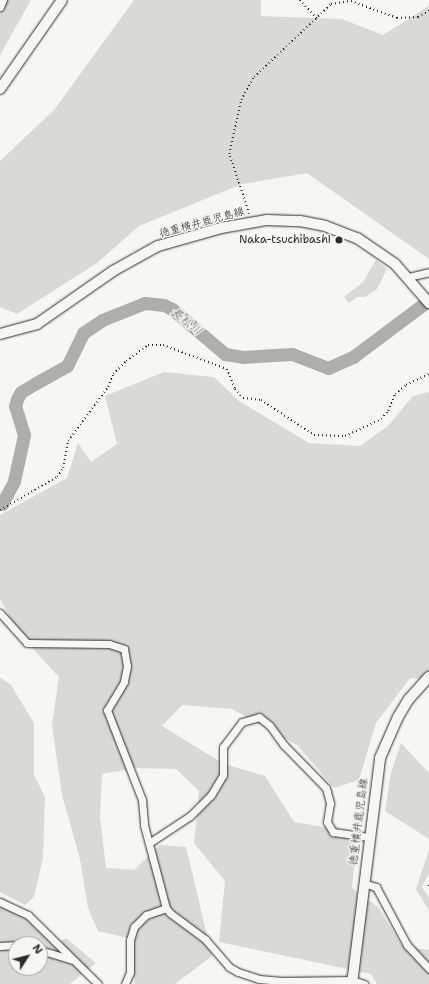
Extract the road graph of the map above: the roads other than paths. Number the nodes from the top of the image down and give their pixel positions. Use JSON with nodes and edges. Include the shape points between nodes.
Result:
{"nodes":[{"id":1,"x":3,"y":0,"type":"edge"},
{"id":2,"x":62,"y":0,"type":"edge"},
{"id":3,"x":0,"y":7,"type":"edge"},
{"id":4,"x":0,"y":89,"type":"edge"},
{"id":5,"x":429,"y":272,"type":"edge"},
{"id":6,"x":408,"y":276,"type":"junction"},
{"id":7,"x":429,"y":303,"type":"edge"},
{"id":8,"x":0,"y":334,"type":"edge"},
{"id":9,"x":0,"y":613,"type":"edge"},
{"id":10,"x":429,"y":678,"type":"edge"},
{"id":11,"x":369,"y":837,"type":"junction"},
{"id":12,"x":149,"y":843,"type":"junction"},
{"id":13,"x":363,"y":883,"type":"junction"},
{"id":14,"x":0,"y":902,"type":"edge"},
{"id":15,"x":166,"y":908,"type":"junction"},
{"id":16,"x":48,"y":953,"type":"edge"},
{"id":17,"x":74,"y":961,"type":"junction"},
{"id":18,"x":429,"y":969,"type":"edge"},
{"id":19,"x":352,"y":982,"type":"edge"},
{"id":20,"x":98,"y":984,"type":"edge"},
{"id":21,"x":125,"y":984,"type":"edge"},
{"id":22,"x":364,"y":984,"type":"edge"}],
"edges":[{"from":1,"to":3,"type":"street"},
{"from":2,"to":4,"type":"main road"},
{"from":5,"to":6,"type":"street"},
{"from":6,"to":7,"type":"main road","name":"徳重横井鹿児島線"},
{"from":6,"to":8,"type":"main road","name":"徳重横井鹿児島線","via":[[380,252],[340,231],[300,221],[250,222],[158,246],[113,271],[37,324]]},
{"from":9,"to":12,"type":"street","via":[[27,643],[109,644],[124,649],[124,682],[107,710],[142,800],[144,826]]},
{"from":10,"to":11,"type":"main road","name":"徳重横井鹿児島線","via":[[409,699],[385,744],[376,784]]},
{"from":11,"to":12,"type":"street","via":[[333,832],[326,822],[330,803],[326,788],[259,717],[242,722],[223,747],[223,775],[211,795],[190,816]]},
{"from":11,"to":13,"type":"main road","name":"徳重横井鹿児島線"},
{"from":12,"to":15,"type":"street"},
{"from":13,"to":18,"type":"street","via":[[376,887],[407,945]]},
{"from":13,"to":19,"type":"main road","name":"徳重横井鹿児島線"},
{"from":14,"to":17,"type":"street","via":[[28,915]]},
{"from":15,"to":19,"type":"street","via":[[205,939],[229,967],[238,972],[259,979]]},
{"from":15,"to":21,"type":"street","via":[[146,915],[134,927],[130,940],[130,972]]},
{"from":16,"to":17,"type":"street"},
{"from":17,"to":20,"type":"street"},
{"from":19,"to":22,"type":"street"}]}
